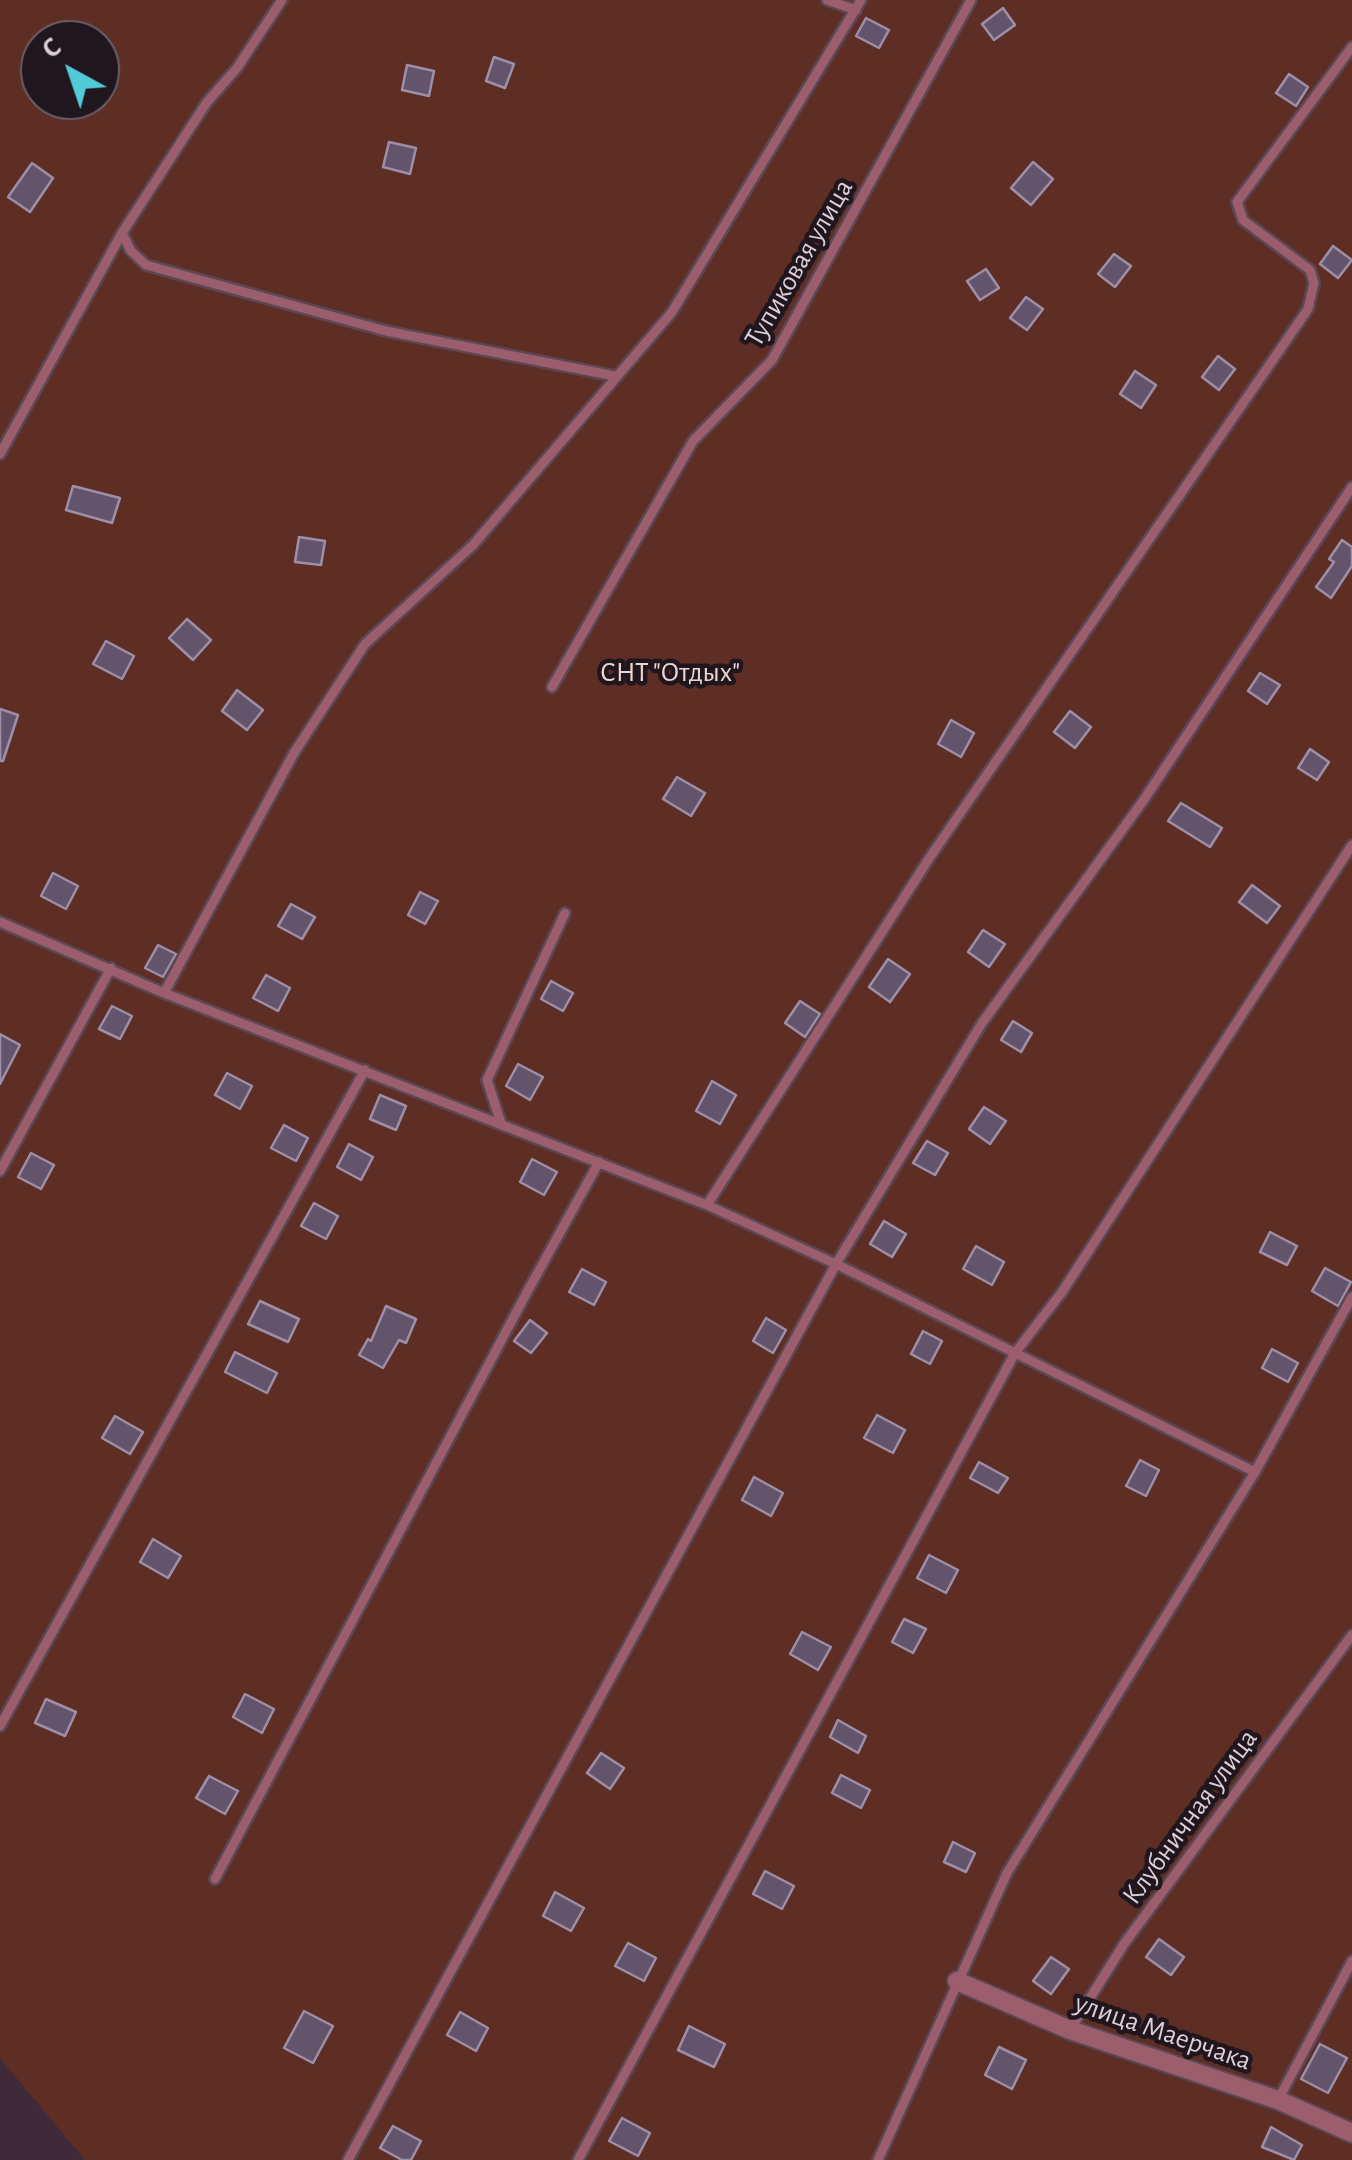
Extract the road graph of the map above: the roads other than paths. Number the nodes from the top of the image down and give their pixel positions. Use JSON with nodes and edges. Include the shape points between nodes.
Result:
{"nodes":[{"id":1,"x":282,"y":0,"type":"edge"},
{"id":2,"x":827,"y":0,"type":"edge"},
{"id":3,"x":971,"y":0,"type":"edge"},
{"id":4,"x":859,"y":5,"type":"edge"},
{"id":5,"x":1352,"y":48,"type":"edge"},
{"id":6,"x":122,"y":233,"type":"junction"},
{"id":7,"x":616,"y":376,"type":"junction"},
{"id":8,"x":0,"y":454,"type":"edge"},
{"id":9,"x":1352,"y":487,"type":"edge"},
{"id":10,"x":552,"y":686,"type":"dead end"},
{"id":11,"x":1352,"y":845,"type":"edge"},
{"id":12,"x":565,"y":913,"type":"dead end"},
{"id":13,"x":0,"y":922,"type":"edge"},
{"id":14,"x":112,"y":968,"type":"junction"},
{"id":15,"x":164,"y":992,"type":"junction"},
{"id":16,"x":365,"y":1070,"type":"junction"},
{"id":17,"x":501,"y":1123,"type":"junction"},
{"id":18,"x":599,"y":1162,"type":"junction"},
{"id":19,"x":0,"y":1172,"type":"edge"},
{"id":20,"x":707,"y":1205,"type":"junction"},
{"id":21,"x":836,"y":1264,"type":"junction"},
{"id":22,"x":1352,"y":1297,"type":"edge"},
{"id":23,"x":1014,"y":1353,"type":"junction"},
{"id":24,"x":1255,"y":1472,"type":"junction"},
{"id":25,"x":1352,"y":1635,"type":"edge"},
{"id":26,"x":0,"y":1726,"type":"edge"},
{"id":27,"x":214,"y":1879,"type":"dead end"},
{"id":28,"x":1352,"y":1962,"type":"edge"},
{"id":29,"x":957,"y":1981,"type":"junction"},
{"id":30,"x":1070,"y":2030,"type":"junction"},
{"id":31,"x":1278,"y":2100,"type":"junction"},
{"id":32,"x":1352,"y":2133,"type":"edge"},
{"id":33,"x":348,"y":2160,"type":"edge"},
{"id":34,"x":578,"y":2160,"type":"edge"},
{"id":35,"x":878,"y":2160,"type":"edge"}],
"edges":[{"from":1,"to":6,"type":"lane"},
{"from":2,"to":4,"type":"lane"},
{"from":3,"to":10,"type":"lane","name":"Тупиковая улица","via":[[772,360],[693,441]]},
{"from":4,"to":7,"type":"lane","via":[[672,312]]},
{"from":5,"to":20,"type":"lane","via":[[1237,202],[1243,220],[1310,270],[1308,309],[930,858]]},
{"from":6,"to":7,"type":"lane","via":[[146,265],[386,332]]},
{"from":6,"to":8,"type":"lane"},
{"from":7,"to":15,"type":"lane","via":[[473,545],[364,644],[294,753]]},
{"from":9,"to":21,"type":"lane","via":[[1143,801],[982,1023]]},
{"from":11,"to":23,"type":"lane","via":[[1062,1292]]},
{"from":12,"to":17,"type":"lane","via":[[486,1080]]},
{"from":13,"to":14,"type":"lane"},
{"from":14,"to":15,"type":"lane"},
{"from":14,"to":19,"type":"lane"},
{"from":15,"to":16,"type":"lane"},
{"from":16,"to":17,"type":"lane"},
{"from":16,"to":26,"type":"lane"},
{"from":17,"to":18,"type":"lane"},
{"from":18,"to":20,"type":"lane"},
{"from":18,"to":27,"type":"lane"},
{"from":20,"to":21,"type":"lane"},
{"from":21,"to":23,"type":"lane"},
{"from":21,"to":33,"type":"lane"},
{"from":22,"to":24,"type":"lane"},
{"from":23,"to":24,"type":"lane"},
{"from":23,"to":34,"type":"lane"},
{"from":24,"to":29,"type":"lane","via":[[1007,1873]]},
{"from":25,"to":30,"type":"lane","name":"Клубничная улица","via":[[1124,1944]]},
{"from":28,"to":31,"type":"lane"},
{"from":29,"to":30,"type":"street","name":"улица Маерчака"},
{"from":29,"to":35,"type":"lane"},
{"from":30,"to":31,"type":"street","name":"улица Маерчака"},
{"from":31,"to":32,"type":"street","name":"улица Маерчака"}]}
